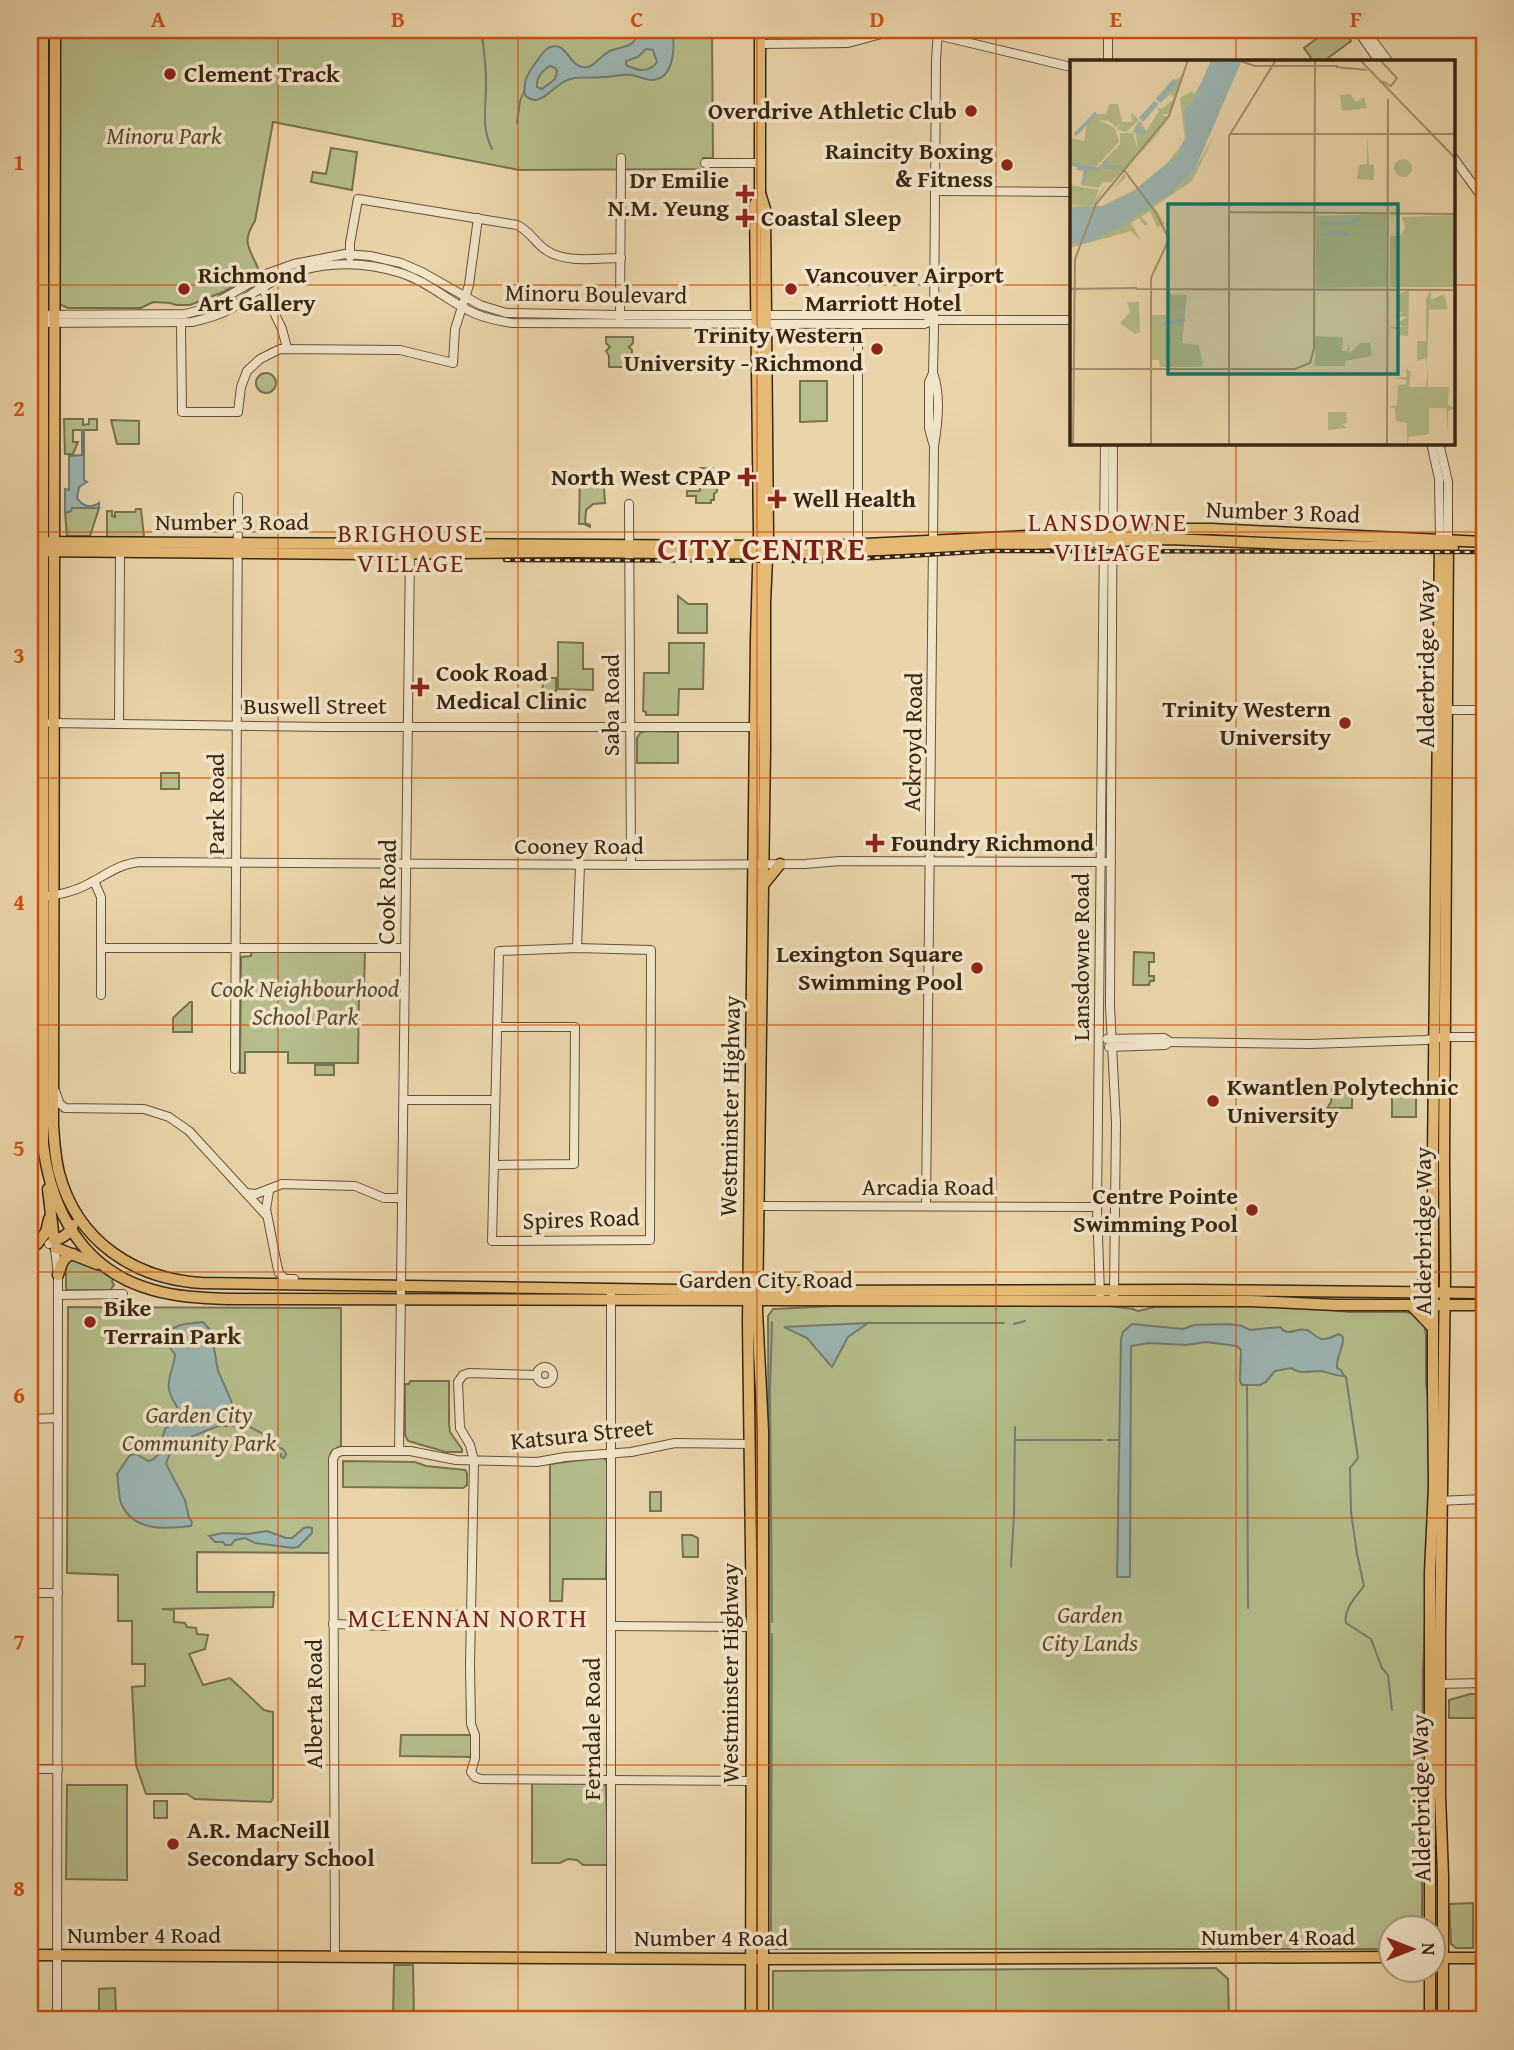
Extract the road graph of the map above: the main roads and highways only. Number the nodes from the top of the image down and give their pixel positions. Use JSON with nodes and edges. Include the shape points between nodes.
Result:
{"nodes":[{"id":1,"x":43,"y":30,"type":"edge"},
{"id":2,"x":54,"y":30,"type":"edge"},
{"id":3,"x":760,"y":30,"type":"edge"},
{"id":4,"x":760,"y":193,"type":"junction"},
{"id":5,"x":49,"y":319,"type":"junction"},
{"id":6,"x":761,"y":319,"type":"junction"},
{"id":7,"x":30,"y":542,"type":"edge"},
{"id":8,"x":1484,"y":542,"type":"edge"},
{"id":9,"x":934,"y":544,"type":"junction"},
{"id":10,"x":1444,"y":544,"type":"junction"},
{"id":11,"x":48,"y":546,"type":"junction"},
{"id":12,"x":238,"y":547,"type":"junction"},
{"id":13,"x":1484,"y":548,"type":"edge"},
{"id":14,"x":763,"y":550,"type":"junction"},
{"id":15,"x":30,"y":551,"type":"edge"},
{"id":16,"x":780,"y":864,"type":"road end"},
{"id":17,"x":759,"y":865,"type":"junction"},
{"id":18,"x":763,"y":886,"type":"junction"},
{"id":19,"x":48,"y":896,"type":"junction"},
{"id":20,"x":1439,"y":1038,"type":"junction"},
{"id":21,"x":59,"y":1172,"type":"junction"},
{"id":22,"x":48,"y":1179,"type":"junction"},
{"id":23,"x":50,"y":1217,"type":"junction"},
{"id":24,"x":70,"y":1227,"type":"junction"},
{"id":25,"x":86,"y":1228,"type":"junction"},
{"id":26,"x":33,"y":1244,"type":"edge"},
{"id":27,"x":53,"y":1244,"type":"junction"},
{"id":28,"x":73,"y":1254,"type":"junction"},
{"id":29,"x":1434,"y":1263,"type":"junction"},
{"id":30,"x":110,"y":1270,"type":"junction"},
{"id":31,"x":58,"y":1275,"type":"road end"},
{"id":32,"x":1445,"y":1276,"type":"junction"},
{"id":33,"x":1484,"y":1287,"type":"edge"},
{"id":34,"x":1412,"y":1292,"type":"junction"},
{"id":35,"x":1439,"y":1292,"type":"junction"},
{"id":36,"x":1484,"y":1293,"type":"edge"},
{"id":37,"x":611,"y":1295,"type":"junction"},
{"id":38,"x":753,"y":1296,"type":"junction"},
{"id":39,"x":1110,"y":1298,"type":"junction"},
{"id":40,"x":1411,"y":1305,"type":"junction"},
{"id":41,"x":1439,"y":1305,"type":"junction"},
{"id":42,"x":1484,"y":1305,"type":"edge"},
{"id":43,"x":1433,"y":1328,"type":"junction"},
{"id":44,"x":1438,"y":1501,"type":"junction"},
{"id":45,"x":758,"y":1627,"type":"junction"},
{"id":46,"x":1435,"y":1684,"type":"junction"},
{"id":47,"x":1430,"y":1913,"type":"edge"},
{"id":48,"x":1438,"y":1913,"type":"edge"},
{"id":49,"x":30,"y":1955,"type":"edge"},
{"id":50,"x":1378,"y":1957,"type":"edge"},
{"id":51,"x":1448,"y":1958,"type":"edge"},
{"id":52,"x":1484,"y":1958,"type":"edge"},
{"id":53,"x":751,"y":1959,"type":"junction"},
{"id":54,"x":763,"y":1959,"type":"junction"},
{"id":55,"x":1430,"y":1983,"type":"edge"},
{"id":56,"x":1440,"y":1983,"type":"edge"},
{"id":57,"x":751,"y":2020,"type":"edge"},
{"id":58,"x":763,"y":2020,"type":"edge"},
{"id":59,"x":1430,"y":2020,"type":"edge"},
{"id":60,"x":1443,"y":2020,"type":"edge"}],
"edges":[{"from":1,"to":5,"type":"main road"},
{"from":2,"to":5,"type":"main road"},
{"from":3,"to":4,"type":"main road","name":"Westminster Highway"},
{"from":4,"to":6,"type":"main road","name":"Westminster Highway","via":[[765,209]]},
{"from":4,"to":6,"type":"main road","name":"Westminster Highway","via":[[755,204]]},
{"from":5,"to":11,"type":"main road"},
{"from":6,"to":14,"type":"main road","name":"Westminster Highway"},
{"from":7,"to":11,"type":"main road","name":"Number 3 Road"},
{"from":8,"to":10,"type":"main road","name":"Number 3 Road"},
{"from":9,"to":10,"type":"main road","name":"Number 3 Road","via":[[1211,529]]},
{"from":9,"to":14,"type":"main road","name":"Number 3 Road"},
{"from":9,"to":14,"type":"main road","name":"Number 3 Road"},
{"from":10,"to":13,"type":"main road","name":"Number 3 Road"},
{"from":10,"to":20,"type":"main road","name":"Alderbridge Way"},
{"from":11,"to":12,"type":"main road","name":"Number 3 Road"},
{"from":11,"to":12,"type":"main road","name":"Number 3 Road","via":[[120,552]]},
{"from":11,"to":15,"type":"main road","name":"Number 3 Road"},
{"from":11,"to":19,"type":"main road"},
{"from":12,"to":14,"type":"main road","name":"Number 3 Road"},
{"from":14,"to":17,"type":"main road","name":"Westminster Highway"},
{"from":14,"to":17,"type":"main road","name":"Westminster Highway","via":[[755,727]]},
{"from":16,"to":18,"type":"main road"},
{"from":17,"to":18,"type":"main road","name":"Westminster Highway"},
{"from":17,"to":38,"type":"main road","name":"Westminster Highway"},
{"from":18,"to":38,"type":"main road","name":"Westminster Highway"},
{"from":19,"to":21,"type":"main road"},
{"from":19,"to":22,"type":"main road","via":[[43,1129]]},
{"from":20,"to":29,"type":"main road","name":"Alderbridge Way"},
{"from":20,"to":32,"type":"main road","name":"Alderbridge Way"},
{"from":21,"to":24,"type":"main road","via":[[57,1181],[73,1217]]},
{"from":21,"to":25,"type":"main road","name":"Garden City Road"},
{"from":22,"to":23,"type":"main road"},
{"from":22,"to":24,"type":"main road"},
{"from":23,"to":26,"type":"main road","via":[[46,1232]]},
{"from":23,"to":27,"type":"main road"},
{"from":24,"to":25,"type":"main road"},
{"from":24,"to":27,"type":"main road","via":[[58,1234]]},
{"from":24,"to":30,"type":"main road","name":"Garden City Road","via":[[86,1250]]},
{"from":25,"to":37,"type":"main road","name":"Garden City Road","via":[[114,1255],[144,1271],[202,1283],[336,1283]]},
{"from":27,"to":28,"type":"main road"},
{"from":28,"to":30,"type":"main road"},
{"from":28,"to":31,"type":"main road","via":[[62,1261]]},
{"from":29,"to":34,"type":"main road","via":[[1424,1282]]},
{"from":29,"to":35,"type":"main road","name":"Alderbridge Way"},
{"from":30,"to":37,"type":"main road","name":"Garden City Road","via":[[152,1290],[186,1297]]},
{"from":32,"to":33,"type":"main road","via":[[1462,1286]]},
{"from":32,"to":35,"type":"main road","name":"Alderbridge Way"},
{"from":34,"to":35,"type":"main road","name":"Garden City Road"},
{"from":34,"to":39,"type":"main road","name":"Garden City Road"},
{"from":35,"to":36,"type":"main road","name":"Garden City Road"},
{"from":35,"to":41,"type":"main road","name":"Alderbridge Way"},
{"from":37,"to":38,"type":"main road","name":"Garden City Road"},
{"from":38,"to":39,"type":"main road","name":"Garden City Road"},
{"from":38,"to":39,"type":"main road","name":"Garden City Road","via":[[1100,1290]]},
{"from":38,"to":45,"type":"main road","name":"Westminster Highway","via":[[750,1444]]},
{"from":38,"to":45,"type":"main road","name":"Westminster Highway","via":[[763,1431]]},
{"from":39,"to":40,"type":"main road","name":"Garden City Road"},
{"from":40,"to":41,"type":"main road","name":"Garden City Road"},
{"from":40,"to":43,"type":"main road"},
{"from":41,"to":42,"type":"main road","name":"Garden City Road"},
{"from":41,"to":43,"type":"main road","name":"Alderbridge Way"},
{"from":41,"to":44,"type":"main road","name":"Alderbridge Way"},
{"from":43,"to":44,"type":"main road","name":"Alderbridge Way"},
{"from":44,"to":46,"type":"main road","name":"Alderbridge Way"},
{"from":45,"to":53,"type":"main road","name":"Westminster Highway","via":[[751,1781]]},
{"from":45,"to":54,"type":"main road","name":"Westminster Highway"},
{"from":46,"to":47,"type":"main road","name":"Alderbridge Way"},
{"from":46,"to":48,"type":"main road","name":"Alderbridge Way"},
{"from":49,"to":53,"type":"main road","name":"Number 4 Road"},
{"from":50,"to":54,"type":"main road","name":"Number 4 Road"},
{"from":51,"to":52,"type":"main road"},
{"from":53,"to":54,"type":"main road","name":"Number 4 Road"},
{"from":53,"to":57,"type":"main road","name":"Westminster Highway"},
{"from":54,"to":58,"type":"main road","name":"Westminster Highway"},
{"from":55,"to":59,"type":"main road"},
{"from":56,"to":60,"type":"main road","name":"Alderbridge Way"}]}
